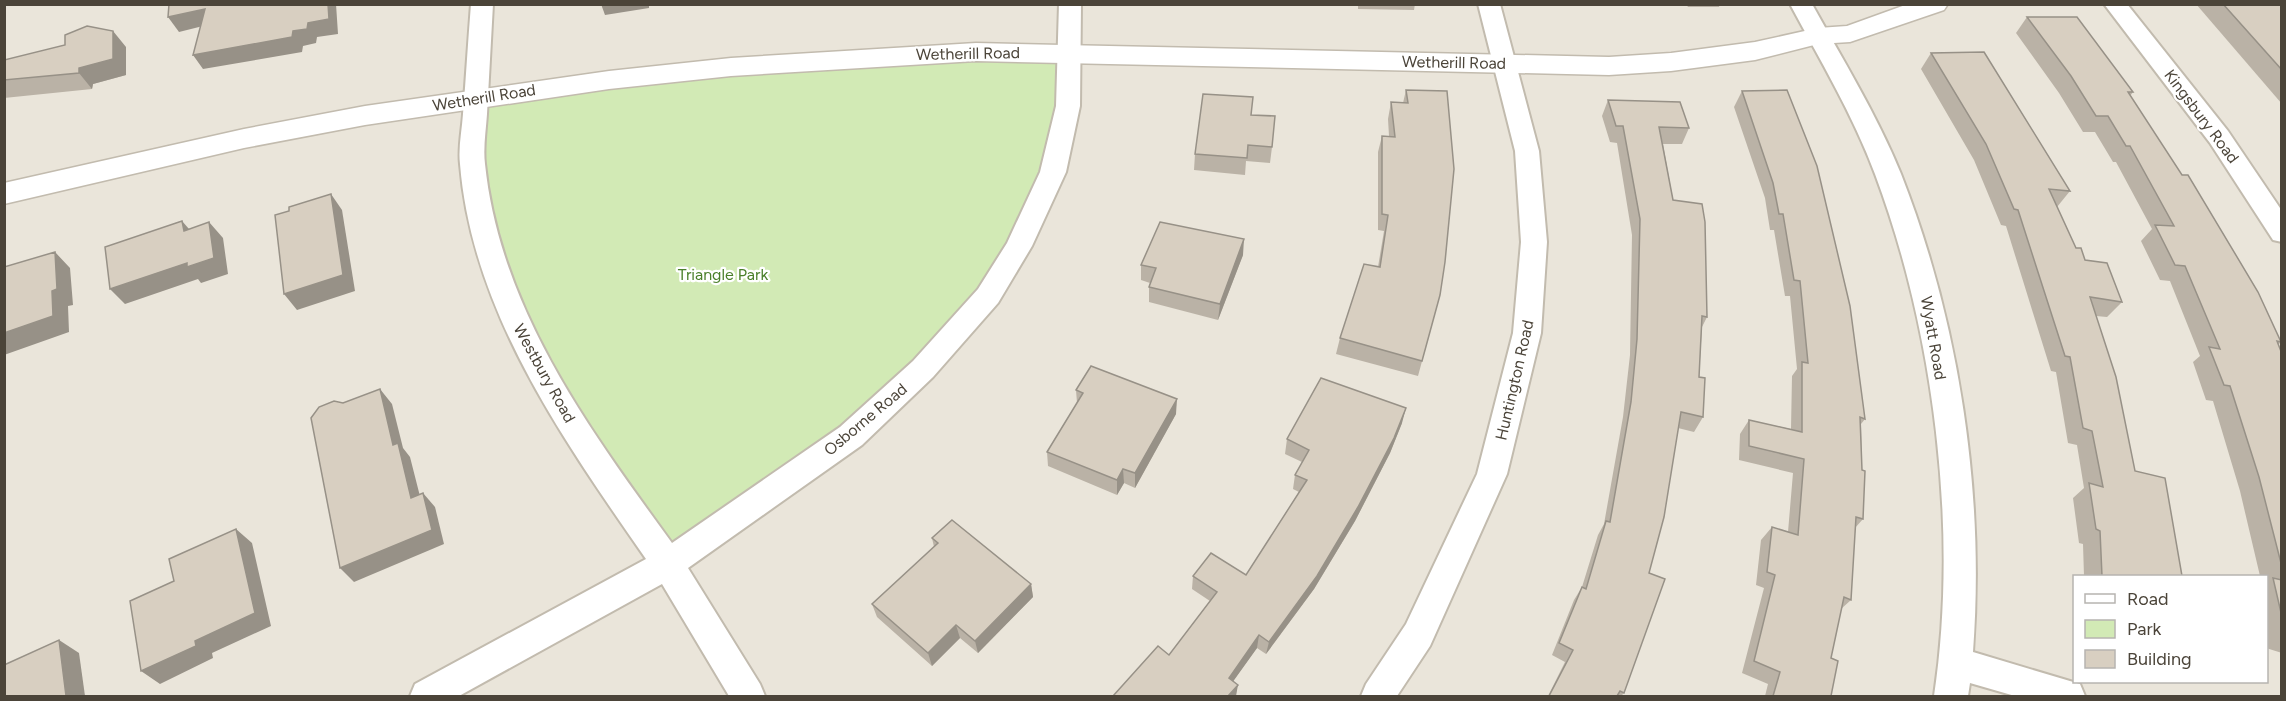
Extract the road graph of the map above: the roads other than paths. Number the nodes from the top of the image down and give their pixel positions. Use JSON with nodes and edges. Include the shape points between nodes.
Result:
{"nodes":[{"id":1,"x":482,"y":4,"type":"edge"},
{"id":2,"x":1070,"y":4,"type":"edge"},
{"id":3,"x":1489,"y":4,"type":"edge"},
{"id":4,"x":1802,"y":4,"type":"edge"},
{"id":5,"x":1935,"y":4,"type":"edge"},
{"id":6,"x":2115,"y":4,"type":"edge"},
{"id":7,"x":1818,"y":36,"type":"junction"},
{"id":8,"x":1069,"y":53,"type":"junction"},
{"id":9,"x":1505,"y":63,"type":"junction"},
{"id":10,"x":475,"y":99,"type":"junction"},
{"id":11,"x":4,"y":194,"type":"edge"},
{"id":12,"x":2282,"y":233,"type":"edge"},
{"id":13,"x":668,"y":564,"type":"junction"},
{"id":14,"x":1957,"y":663,"type":"junction"},
{"id":15,"x":427,"y":696,"type":"edge"},
{"id":16,"x":748,"y":696,"type":"edge"},
{"id":17,"x":1378,"y":696,"type":"edge"},
{"id":18,"x":1951,"y":696,"type":"edge"},
{"id":19,"x":2068,"y":696,"type":"edge"}],
"edges":[{"from":1,"to":10,"type":"street","name":"Westbury Road"},
{"from":2,"to":8,"type":"street","name":"Osborne Road"},
{"from":3,"to":9,"type":"street","name":"Huntington Road"},
{"from":4,"to":7,"type":"street","name":"Wyatt Road"},
{"from":5,"to":7,"type":"street","name":"Wetherill Road","via":[[1850,34]]},
{"from":6,"to":12,"type":"street","name":"Kingsbury Road","via":[[2219,137]]},
{"from":7,"to":9,"type":"street","name":"Wetherill Road","via":[[1755,51],[1671,62],[1609,66]]},
{"from":7,"to":14,"type":"street","name":"Wyatt Road","via":[[1843,77],[1888,173],[1932,316],[1956,474]]},
{"from":8,"to":9,"type":"street","name":"Wetherill Road"},
{"from":8,"to":10,"type":"street","name":"Wetherill Road","via":[[965,52],[772,62],[642,75]]},
{"from":8,"to":13,"type":"street","name":"Osborne Road","via":[[1068,106],[1053,172],[1019,246],[988,296],[923,369],[851,436]]},
{"from":9,"to":17,"type":"street","name":"Huntington Road","via":[[1527,151],[1534,242],[1527,333],[1492,474],[1419,635]]},
{"from":10,"to":11,"type":"street","name":"Wetherill Road","via":[[367,115],[232,142]]},
{"from":10,"to":13,"type":"street","name":"Westbury Road","via":[[472,162],[483,231],[508,304],[530,351],[590,454]]},
{"from":13,"to":15,"type":"street","name":"Osborne Road"},
{"from":13,"to":16,"type":"street","name":"Westbury Road"},
{"from":14,"to":18,"type":"street","name":"Wyatt Road"},
{"from":14,"to":19,"type":"street"}]}
